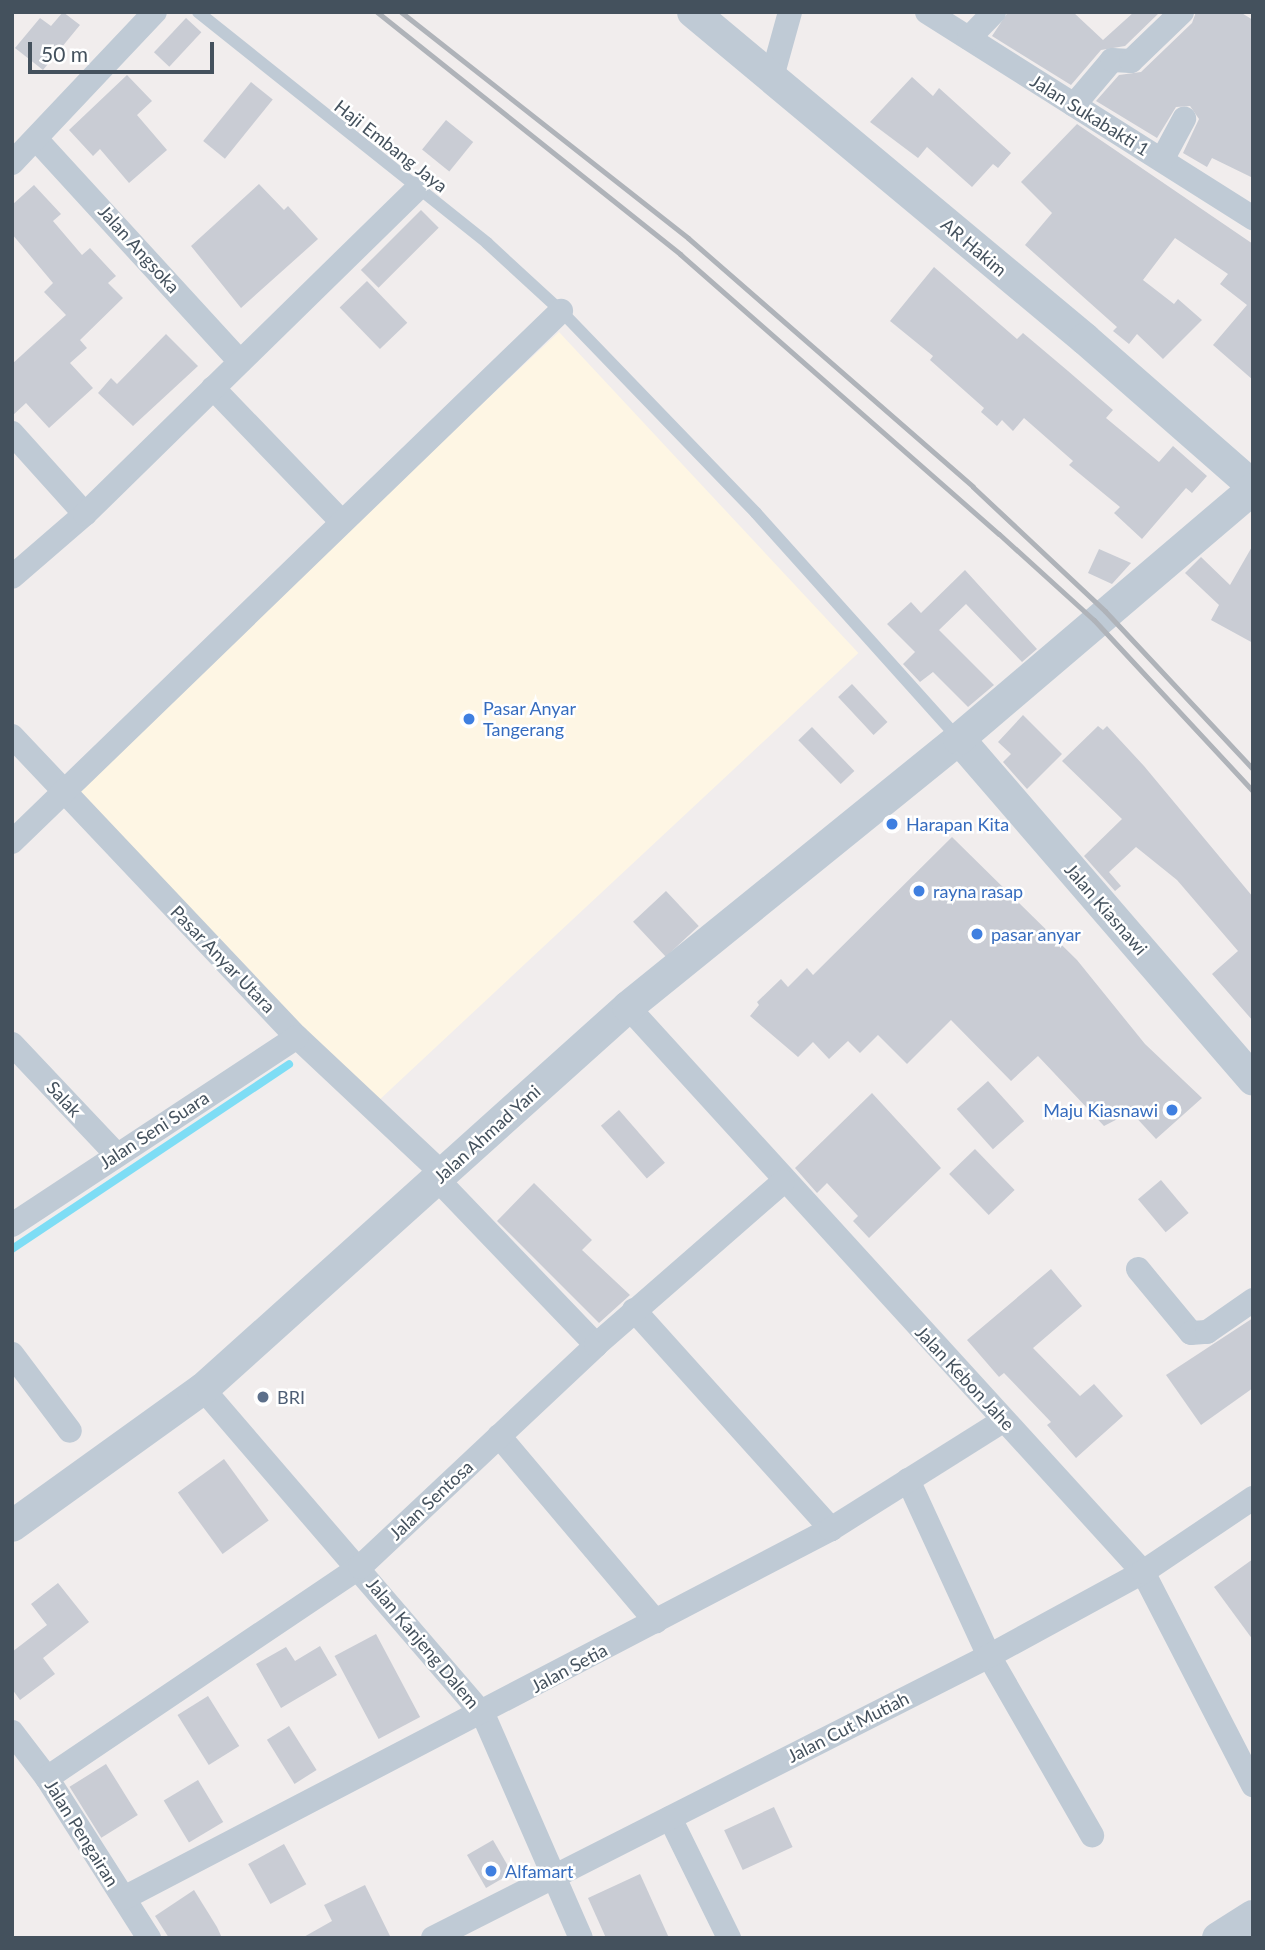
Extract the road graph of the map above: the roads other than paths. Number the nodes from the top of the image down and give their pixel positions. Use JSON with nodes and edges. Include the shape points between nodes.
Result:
{"nodes":[{"id":1,"x":155,"y":12,"type":"edge"},
{"id":2,"x":198,"y":12,"type":"edge"},
{"id":3,"x":693,"y":12,"type":"edge"},
{"id":4,"x":790,"y":12,"type":"edge"},
{"id":5,"x":928,"y":12,"type":"edge"},
{"id":6,"x":994,"y":12,"type":"edge"},
{"id":7,"x":1182,"y":12,"type":"edge"},
{"id":8,"x":969,"y":38,"type":"junction"},
{"id":9,"x":772,"y":78,"type":"junction"},
{"id":10,"x":1074,"y":105,"type":"junction"},
{"id":11,"x":1184,"y":119,"type":"dead end"},
{"id":12,"x":36,"y":139,"type":"junction"},
{"id":13,"x":1162,"y":160,"type":"junction"},
{"id":14,"x":12,"y":163,"type":"edge"},
{"id":15,"x":418,"y":188,"type":"junction"},
{"id":16,"x":1253,"y":218,"type":"edge"},
{"id":17,"x":561,"y":311,"type":"junction"},
{"id":18,"x":240,"y":362,"type":"junction"},
{"id":19,"x":213,"y":388,"type":"junction"},
{"id":20,"x":12,"y":433,"type":"edge"},
{"id":21,"x":1253,"y":488,"type":"edge"},
{"id":22,"x":85,"y":514,"type":"junction"},
{"id":23,"x":341,"y":521,"type":"junction"},
{"id":24,"x":12,"y":577,"type":"edge"},
{"id":25,"x":12,"y":736,"type":"edge"},
{"id":26,"x":959,"y":739,"type":"junction"},
{"id":27,"x":63,"y":791,"type":"junction"},
{"id":28,"x":12,"y":842,"type":"edge"},
{"id":29,"x":628,"y":1007,"type":"junction"},
{"id":30,"x":297,"y":1037,"type":"junction"},
{"id":31,"x":12,"y":1044,"type":"edge"},
{"id":32,"x":1253,"y":1080,"type":"edge"},
{"id":33,"x":116,"y":1154,"type":"junction"},
{"id":34,"x":440,"y":1176,"type":"junction"},
{"id":35,"x":783,"y":1182,"type":"junction"},
{"id":36,"x":12,"y":1224,"type":"edge"},
{"id":37,"x":1138,"y":1269,"type":"dead end"},
{"id":38,"x":1253,"y":1300,"type":"edge"},
{"id":39,"x":634,"y":1310,"type":"junction"},
{"id":40,"x":596,"y":1345,"type":"junction"},
{"id":41,"x":12,"y":1354,"type":"edge"},
{"id":42,"x":203,"y":1389,"type":"junction"},
{"id":43,"x":1004,"y":1420,"type":"junction"},
{"id":44,"x":70,"y":1430,"type":"dead end"},
{"id":45,"x":499,"y":1436,"type":"junction"},
{"id":46,"x":908,"y":1480,"type":"junction"},
{"id":47,"x":1253,"y":1497,"type":"edge"},
{"id":48,"x":12,"y":1525,"type":"edge"},
{"id":49,"x":831,"y":1529,"type":"junction"},
{"id":50,"x":360,"y":1567,"type":"junction"},
{"id":51,"x":1143,"y":1572,"type":"junction"},
{"id":52,"x":656,"y":1622,"type":"junction"},
{"id":53,"x":989,"y":1656,"type":"junction"},
{"id":54,"x":482,"y":1714,"type":"junction"},
{"id":55,"x":12,"y":1732,"type":"edge"},
{"id":56,"x":47,"y":1778,"type":"junction"},
{"id":57,"x":1253,"y":1785,"type":"edge"},
{"id":58,"x":670,"y":1818,"type":"junction"},
{"id":59,"x":1092,"y":1835,"type":"dead end"},
{"id":60,"x":553,"y":1878,"type":"junction"},
{"id":61,"x":124,"y":1898,"type":"junction"},
{"id":62,"x":1253,"y":1916,"type":"edge"},
{"id":63,"x":149,"y":1938,"type":"edge"},
{"id":64,"x":433,"y":1938,"type":"edge"},
{"id":65,"x":581,"y":1938,"type":"edge"},
{"id":66,"x":729,"y":1938,"type":"edge"},
{"id":67,"x":1218,"y":1938,"type":"edge"}],
"edges":[{"from":1,"to":12,"type":"street"},
{"from":2,"to":15,"type":"lane","name":"Haji Embang Jaya"},
{"from":3,"to":9,"type":"street","name":"AR Hakim"},
{"from":4,"to":9,"type":"street"},
{"from":5,"to":8,"type":"street","name":"Jalan Sukabakti 1"},
{"from":6,"to":8,"type":"street"},
{"from":7,"to":10,"type":"street","via":[[1131,61],[1111,60]]},
{"from":8,"to":10,"type":"street","name":"Jalan Sukabakti 1"},
{"from":9,"to":21,"type":"street","name":"AR Hakim","via":[[1085,339]]},
{"from":10,"to":13,"type":"street","name":"Jalan Sukabakti 1"},
{"from":11,"to":13,"type":"street"},
{"from":12,"to":14,"type":"street"},
{"from":12,"to":18,"type":"street","name":"Jalan Angsoka"},
{"from":13,"to":16,"type":"street","name":"Jalan Sukabakti 1"},
{"from":15,"to":17,"type":"lane","name":"Haji Embang Jaya"},
{"from":15,"to":18,"type":"street"},
{"from":17,"to":23,"type":"street","via":[[520,355]]},
{"from":17,"to":26,"type":"lane","name":"Haji Embang Jaya","via":[[756,513]]},
{"from":18,"to":19,"type":"street"},
{"from":19,"to":22,"type":"street"},
{"from":19,"to":23,"type":"street"},
{"from":20,"to":22,"type":"street"},
{"from":21,"to":26,"type":"street","name":"Jalan Ahmad Yani"},
{"from":22,"to":24,"type":"street"},
{"from":23,"to":27,"type":"street"},
{"from":25,"to":27,"type":"street","name":"Pasar Anyar Utara"},
{"from":26,"to":29,"type":"street","name":"Jalan Ahmad Yani"},
{"from":26,"to":32,"type":"street","name":"Jalan Kiasnawi"},
{"from":27,"to":28,"type":"street"},
{"from":27,"to":30,"type":"street","name":"Pasar Anyar Utara"},
{"from":29,"to":34,"type":"street","name":"Jalan Ahmad Yani"},
{"from":29,"to":35,"type":"street","name":"Jalan Kebon Jahe"},
{"from":30,"to":33,"type":"street","name":"Jalan Seni Suara"},
{"from":30,"to":34,"type":"street","name":"Pasar Anyar Utara"},
{"from":31,"to":33,"type":"street","name":"Salak"},
{"from":33,"to":36,"type":"street","name":"Jalan Seni Suara"},
{"from":34,"to":40,"type":"street","name":"Pasar Anyar Utara"},
{"from":34,"to":42,"type":"street","name":"Jalan Ahmad Yani"},
{"from":35,"to":39,"type":"street","name":"Jalan Sentosa"},
{"from":35,"to":43,"type":"street","name":"Jalan Kebon Jahe"},
{"from":37,"to":38,"type":"street","via":[[1191,1332],[1207,1332]]},
{"from":39,"to":40,"type":"street","name":"Jalan Sentosa"},
{"from":39,"to":49,"type":"street"},
{"from":40,"to":45,"type":"street","name":"Jalan Sentosa"},
{"from":41,"to":44,"type":"street"},
{"from":42,"to":48,"type":"street","name":"Jalan Ahmad Yani"},
{"from":42,"to":50,"type":"street","name":"Jalan Kanjeng Dalem"},
{"from":43,"to":46,"type":"street","name":"Jalan Setia"},
{"from":43,"to":51,"type":"street","name":"Jalan Kebon Jahe"},
{"from":45,"to":50,"type":"street","name":"Jalan Sentosa"},
{"from":45,"to":52,"type":"street"},
{"from":46,"to":49,"type":"street","name":"Jalan Setia"},
{"from":46,"to":53,"type":"street"},
{"from":47,"to":51,"type":"street","name":"Jalan Cut Mutiah"},
{"from":49,"to":52,"type":"street","name":"Jalan Setia"},
{"from":50,"to":54,"type":"street","name":"Jalan Kanjeng Dalem"},
{"from":50,"to":56,"type":"street","name":"Jalan Sentosa"},
{"from":51,"to":53,"type":"street","name":"Jalan Cut Mutiah"},
{"from":51,"to":57,"type":"street","name":"Jalan Kebon Jahe"},
{"from":52,"to":54,"type":"street","name":"Jalan Setia"},
{"from":53,"to":58,"type":"street","name":"Jalan Cut Mutiah"},
{"from":53,"to":59,"type":"street"},
{"from":54,"to":60,"type":"street","name":"Jalan Kanjeng Dalem"},
{"from":54,"to":61,"type":"street","name":"Jalan Setia"},
{"from":55,"to":56,"type":"street","name":"Jalan Pengairan"},
{"from":56,"to":61,"type":"street","name":"Jalan Pengairan"},
{"from":58,"to":60,"type":"street","name":"Jalan Cut Mutiah"},
{"from":58,"to":66,"type":"street"},
{"from":60,"to":64,"type":"street","name":"Jalan Cut Mutiah"},
{"from":60,"to":65,"type":"street","name":"Jalan Kanjeng Dalem"},
{"from":61,"to":63,"type":"street","name":"Jalan Pengairan"},
{"from":62,"to":67,"type":"street"}]}
